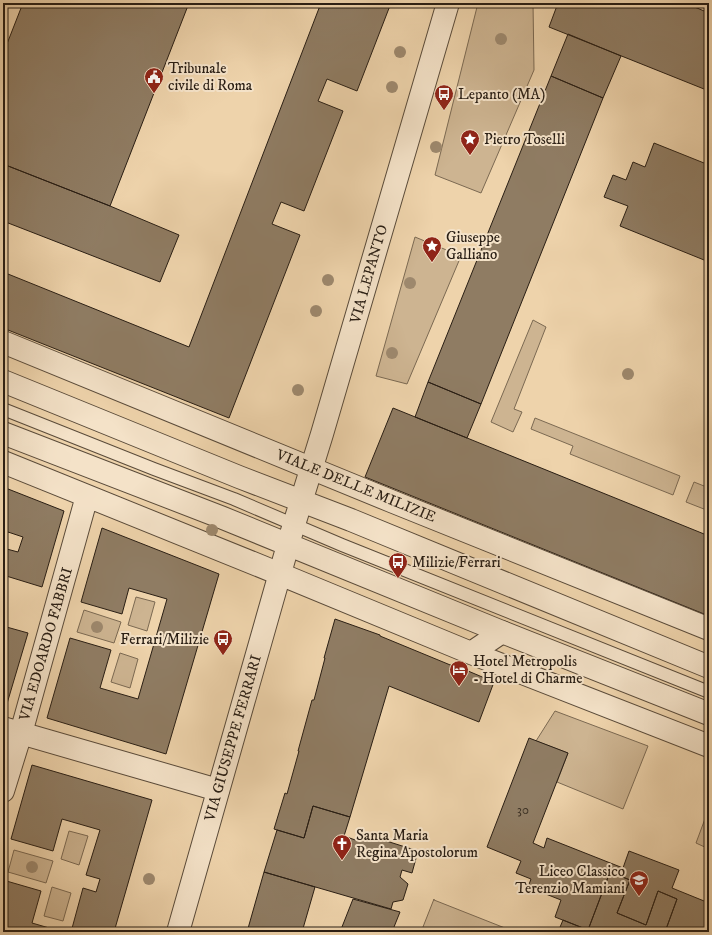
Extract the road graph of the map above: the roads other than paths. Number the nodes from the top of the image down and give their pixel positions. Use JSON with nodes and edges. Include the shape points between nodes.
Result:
{"nodes":[{"id":1,"x":448,"y":3,"type":"edge"},
{"id":2,"x":3,"y":342,"type":"edge"},
{"id":3,"x":3,"y":381,"type":"edge"},
{"id":4,"x":3,"y":409,"type":"edge"},
{"id":5,"x":3,"y":433,"type":"edge"},
{"id":6,"x":3,"y":462,"type":"edge"},
{"id":7,"x":311,"y":468,"type":"junction"},
{"id":8,"x":87,"y":496,"type":"junction"},
{"id":9,"x":301,"y":501,"type":"junction"},
{"id":10,"x":291,"y":535,"type":"junction"},
{"id":11,"x":280,"y":574,"type":"junction"},
{"id":12,"x":709,"y":629,"type":"edge"},
{"id":13,"x":502,"y":632,"type":"junction"},
{"id":14,"x":471,"y":652,"type":"junction"},
{"id":15,"x":582,"y":664,"type":"junction"},
{"id":16,"x":709,"y":666,"type":"edge"},
{"id":17,"x":709,"y":692,"type":"edge"},
{"id":18,"x":592,"y":700,"type":"junction"},
{"id":19,"x":709,"y":715,"type":"edge"},
{"id":20,"x":12,"y":730,"type":"edge"},
{"id":21,"x":709,"y":746,"type":"edge"},
{"id":22,"x":218,"y":790,"type":"junction"},
{"id":23,"x":3,"y":791,"type":"edge"},
{"id":24,"x":178,"y":932,"type":"edge"}],
"edges":[{"from":1,"to":7,"type":"street","name":"VIA LEPANTO"},
{"from":2,"to":7,"type":"street","name":"VIALE DELLE MILIZIE"},
{"from":3,"to":9,"type":"street"},
{"from":4,"to":10,"type":"lane","via":[[234,498]]},
{"from":5,"to":10,"type":"street","via":[[223,518]]},
{"from":6,"to":8,"type":"street"},
{"from":7,"to":9,"type":"street","name":"VIA LEPANTO"},
{"from":7,"to":12,"type":"street","name":"VIALE DELLE MILIZIE"},
{"from":8,"to":11,"type":"street"},
{"from":8,"to":20,"type":"street","name":"VIA EDOARDO FABBRI"},
{"from":9,"to":10,"type":"street","name":"VIA LEPANTO"},
{"from":9,"to":16,"type":"street"},
{"from":10,"to":11,"type":"street","name":"VIA GIUSEPPE FERRARI"},
{"from":10,"to":13,"type":"street"},
{"from":10,"to":17,"type":"lane"},
{"from":11,"to":14,"type":"street"},
{"from":11,"to":22,"type":"street","name":"VIA GIUSEPPE FERRARI"},
{"from":13,"to":14,"type":"street"},
{"from":13,"to":15,"type":"street"},
{"from":14,"to":18,"type":"street"},
{"from":15,"to":18,"type":"street"},
{"from":15,"to":19,"type":"street"},
{"from":18,"to":21,"type":"street"},
{"from":20,"to":22,"type":"street"},
{"from":20,"to":23,"type":"street","name":"VIA EDOARDO FABBRI"},
{"from":22,"to":24,"type":"street","name":"VIA GIUSEPPE FERRARI"}]}
